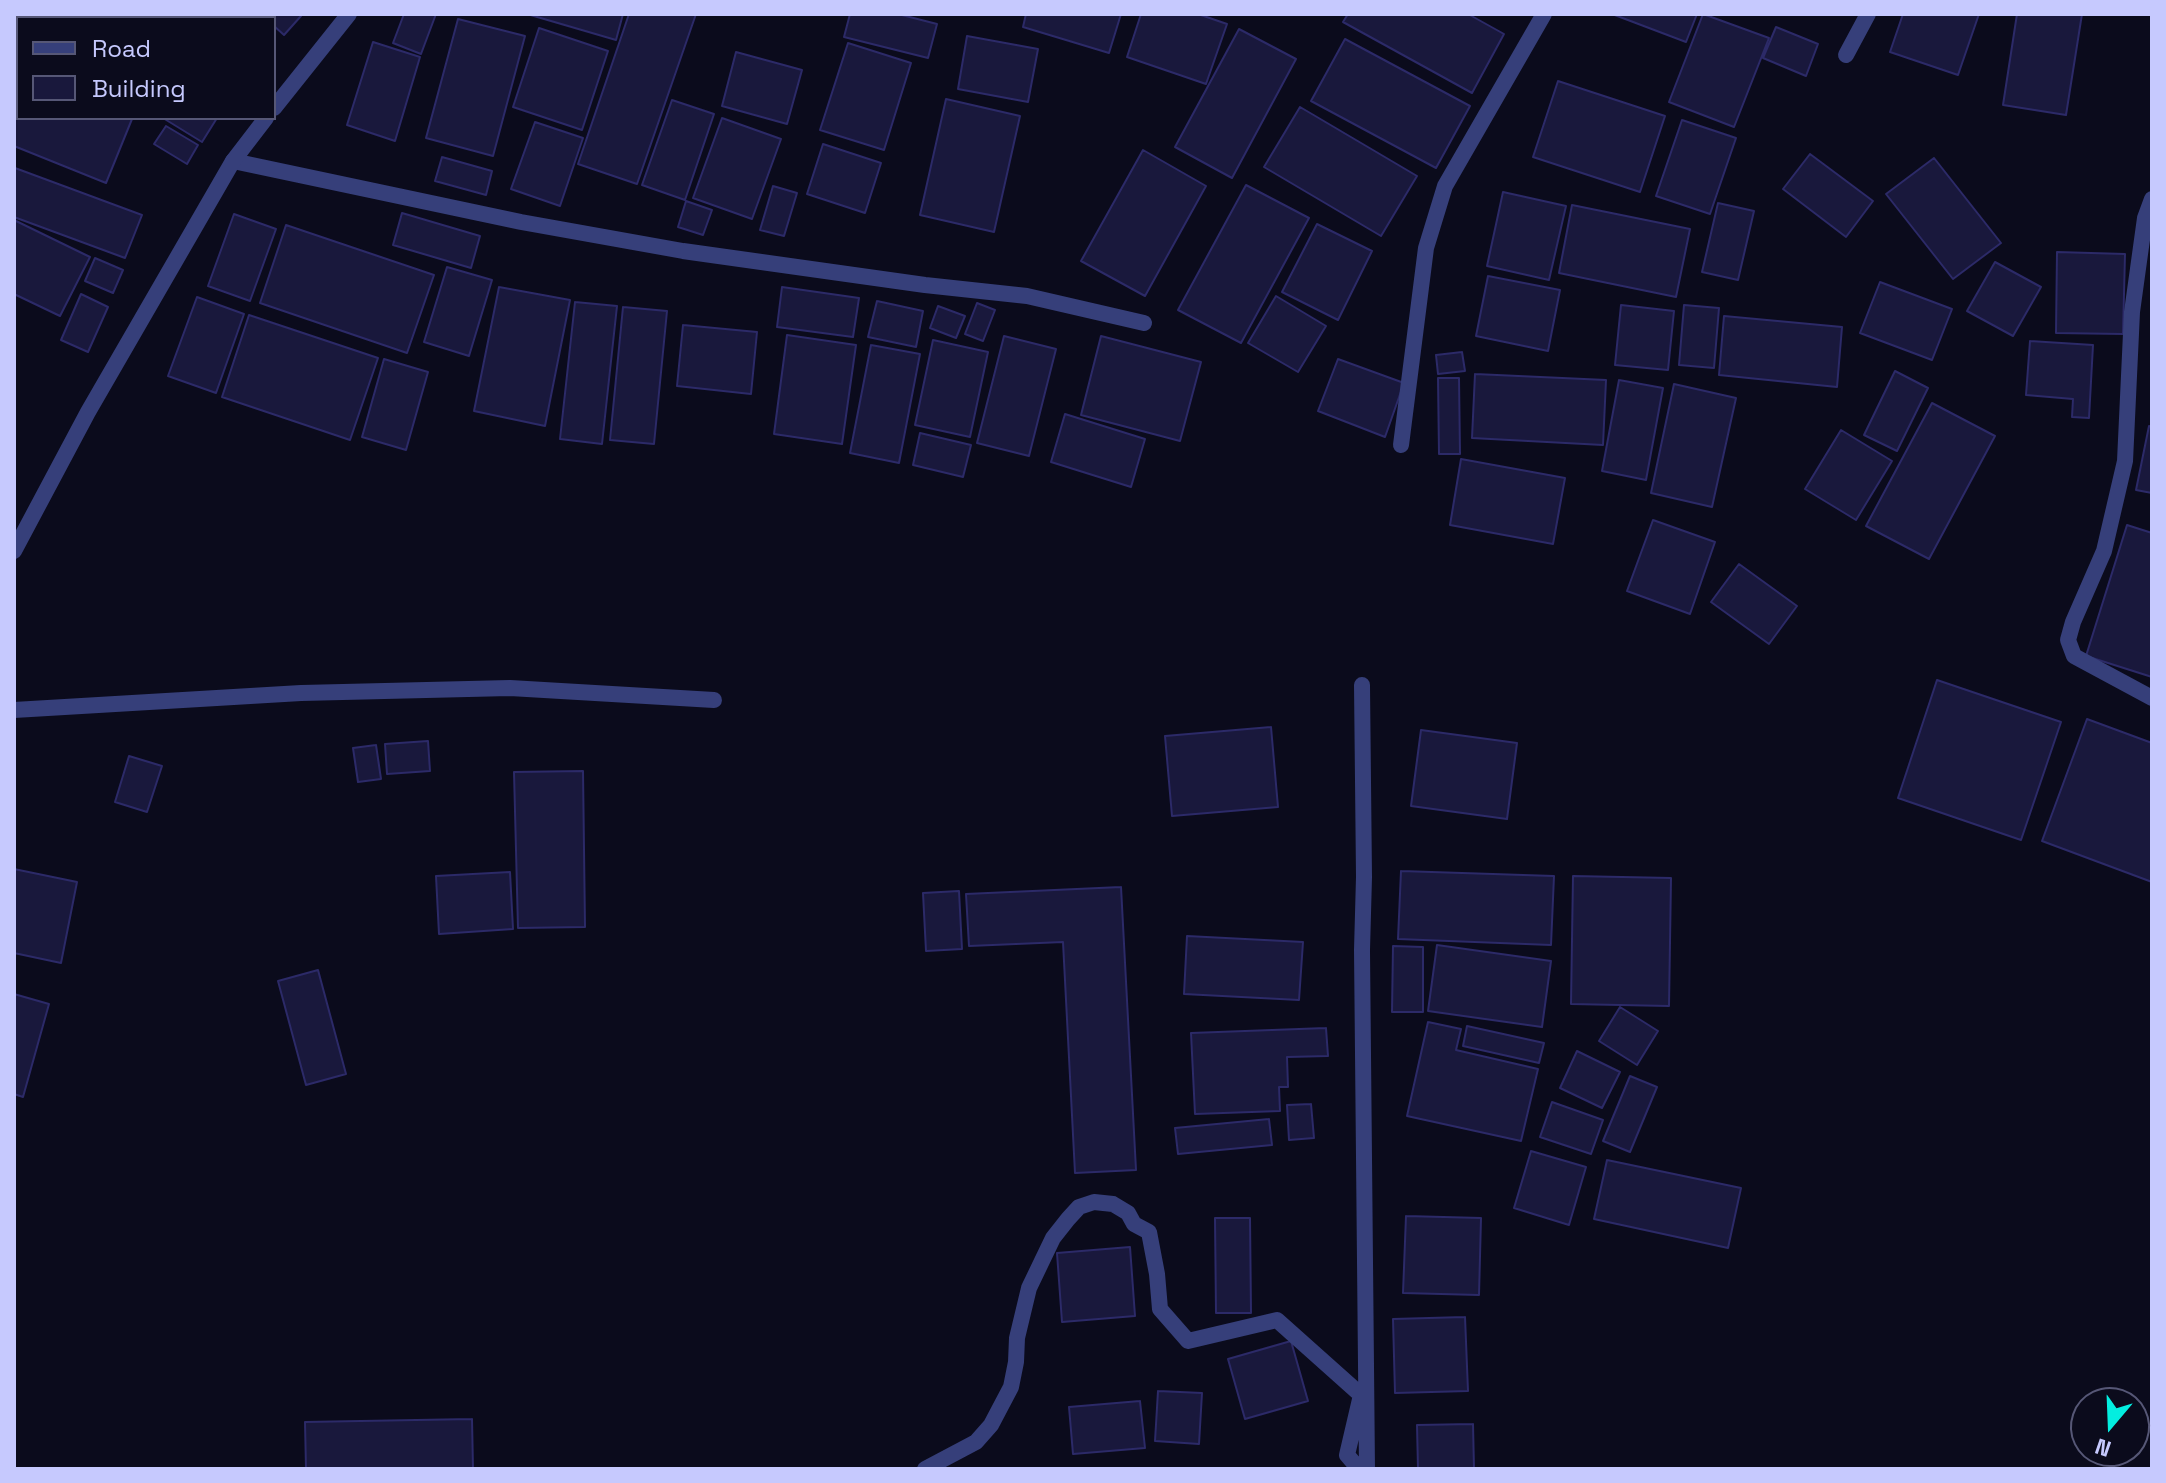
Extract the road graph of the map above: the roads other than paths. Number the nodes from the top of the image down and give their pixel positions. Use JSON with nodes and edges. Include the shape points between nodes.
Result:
{"nodes":[{"id":1,"x":349,"y":14,"type":"edge"},
{"id":2,"x":1544,"y":14,"type":"edge"},
{"id":3,"x":1868,"y":14,"type":"edge"},
{"id":4,"x":1846,"y":55,"type":"dead end"},
{"id":5,"x":276,"y":105,"type":"edge"},
{"id":6,"x":264,"y":120,"type":"edge"},
{"id":7,"x":233,"y":161,"type":"junction"},
{"id":8,"x":2152,"y":199,"type":"edge"},
{"id":9,"x":1144,"y":323,"type":"dead end"},
{"id":10,"x":1401,"y":445,"type":"dead end"},
{"id":11,"x":14,"y":551,"type":"edge"},
{"id":12,"x":1362,"y":685,"type":"dead end"},
{"id":13,"x":2152,"y":698,"type":"edge"},
{"id":14,"x":714,"y":700,"type":"dead end"},
{"id":15,"x":14,"y":710,"type":"edge"},
{"id":16,"x":925,"y":1469,"type":"edge"},
{"id":17,"x":1359,"y":1469,"type":"edge"},
{"id":18,"x":1367,"y":1469,"type":"edge"}],
"edges":[{"from":1,"to":5,"type":"street"},
{"from":2,"to":10,"type":"street","via":[[1445,186],[1426,248]]},
{"from":3,"to":4,"type":"street"},
{"from":6,"to":7,"type":"street"},
{"from":7,"to":9,"type":"street","via":[[609,238],[779,266],[1027,296]]},
{"from":7,"to":11,"type":"street"},
{"from":8,"to":13,"type":"street","via":[[2132,312],[2125,461],[2104,551],[2068,640],[2074,656]]},
{"from":12,"to":18,"type":"street"},
{"from":14,"to":15,"type":"street","via":[[510,688],[301,693]]},
{"from":16,"to":17,"type":"street","via":[[976,1442],[991,1425],[1011,1387],[1029,1288],[1053,1238],[1079,1207],[1094,1202],[1113,1204],[1149,1232],[1160,1309],[1188,1341],[1277,1320],[1361,1395],[1347,1455]]}]}
